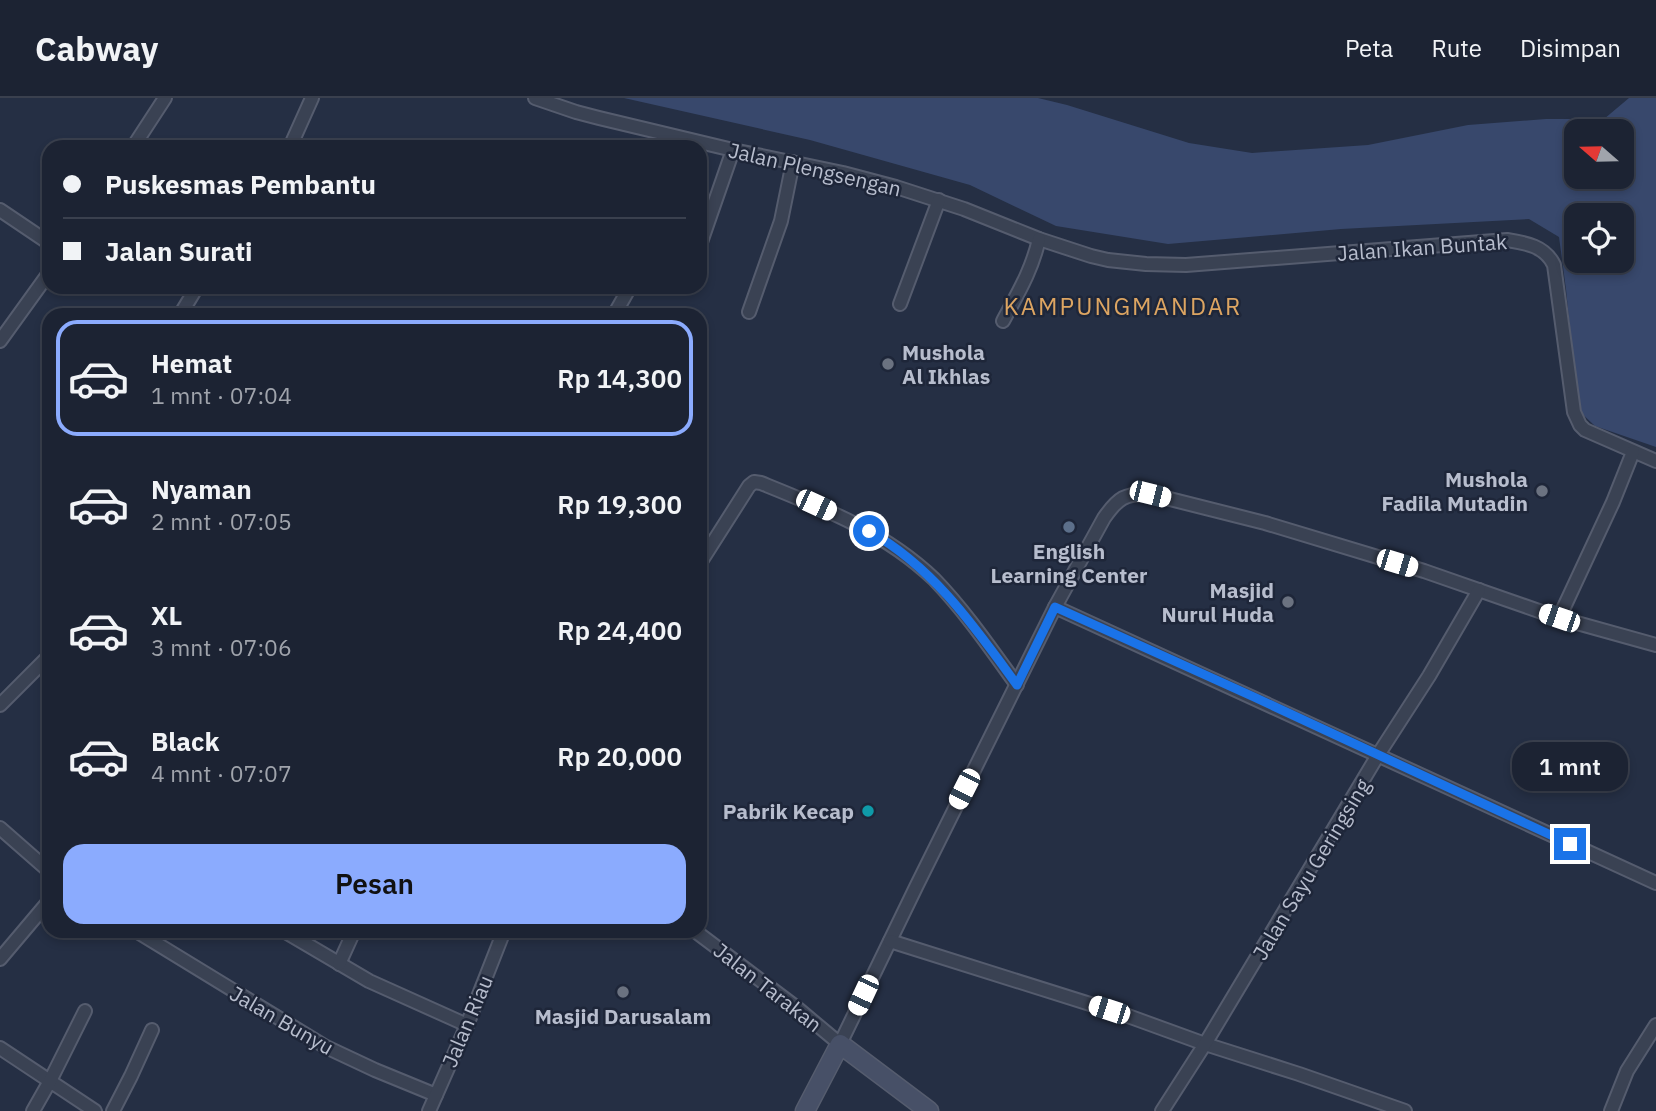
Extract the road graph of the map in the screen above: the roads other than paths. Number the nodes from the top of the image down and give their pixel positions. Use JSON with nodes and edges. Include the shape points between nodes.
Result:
{"nodes":[{"id":1,"x":165,"y":98,"type":"edge"},
{"id":2,"x":312,"y":98,"type":"edge"},
{"id":3,"x":535,"y":98,"type":"edge"},
{"id":4,"x":138,"y":140,"type":"edge"},
{"id":5,"x":293,"y":140,"type":"edge"},
{"id":6,"x":679,"y":140,"type":"edge"},
{"id":7,"x":707,"y":146,"type":"edge"},
{"id":8,"x":733,"y":150,"type":"junction"},
{"id":9,"x":793,"y":162,"type":"junction"},
{"id":10,"x":939,"y":200,"type":"junction"},
{"id":11,"x":0,"y":210,"type":"edge"},
{"id":12,"x":707,"y":225,"type":"edge"},
{"id":13,"x":42,"y":238,"type":"edge"},
{"id":14,"x":1044,"y":241,"type":"junction"},
{"id":15,"x":1078,"y":252,"type":"joint"},
{"id":16,"x":42,"y":283,"type":"edge"},
{"id":17,"x":901,"y":304,"type":"dead end"},
{"id":18,"x":749,"y":313,"type":"dead end"},
{"id":19,"x":1003,"y":321,"type":"dead end"},
{"id":20,"x":0,"y":341,"type":"edge"},
{"id":21,"x":1633,"y":452,"type":"junction"},
{"id":22,"x":1656,"y":461,"type":"edge"},
{"id":23,"x":707,"y":552,"type":"edge"},
{"id":24,"x":1479,"y":590,"type":"junction"},
{"id":25,"x":1055,"y":607,"type":"junction"},
{"id":26,"x":1559,"y":618,"type":"junction"},
{"id":27,"x":1656,"y":645,"type":"edge"},
{"id":28,"x":42,"y":663,"type":"edge"},
{"id":29,"x":1017,"y":685,"type":"junction"},
{"id":30,"x":0,"y":705,"type":"edge"},
{"id":31,"x":1378,"y":755,"type":"junction"},
{"id":32,"x":0,"y":828,"type":"edge"},
{"id":33,"x":42,"y":865,"type":"edge"},
{"id":34,"x":1656,"y":883,"type":"edge"},
{"id":35,"x":42,"y":909,"type":"edge"},
{"id":36,"x":147,"y":938,"type":"edge"},
{"id":37,"x":296,"y":938,"type":"edge"},
{"id":38,"x":351,"y":938,"type":"edge"},
{"id":39,"x":501,"y":938,"type":"edge"},
{"id":40,"x":704,"y":938,"type":"edge"},
{"id":41,"x":890,"y":940,"type":"junction"},
{"id":42,"x":0,"y":959,"type":"edge"},
{"id":43,"x":339,"y":964,"type":"junction"},
{"id":44,"x":85,"y":1011,"type":"dead end"},
{"id":45,"x":467,"y":1025,"type":"junction"},
{"id":46,"x":1656,"y":1025,"type":"edge"},
{"id":47,"x":152,"y":1030,"type":"dead end"},
{"id":48,"x":840,"y":1044,"type":"junction"},
{"id":49,"x":1205,"y":1044,"type":"junction"},
{"id":50,"x":0,"y":1048,"type":"edge"},
{"id":51,"x":50,"y":1081,"type":"junction"},
{"id":52,"x":436,"y":1095,"type":"junction"},
{"id":53,"x":1367,"y":1097,"type":"junction"},
{"id":54,"x":33,"y":1111,"type":"edge"},
{"id":55,"x":95,"y":1111,"type":"edge"},
{"id":56,"x":113,"y":1111,"type":"edge"},
{"id":57,"x":429,"y":1111,"type":"edge"},
{"id":58,"x":805,"y":1111,"type":"edge"},
{"id":59,"x":929,"y":1111,"type":"edge"},
{"id":60,"x":1162,"y":1111,"type":"edge"},
{"id":61,"x":1362,"y":1111,"type":"edge"},
{"id":62,"x":1405,"y":1111,"type":"edge"},
{"id":63,"x":1611,"y":1111,"type":"edge"}],
"edges":[{"from":1,"to":4,"type":"street"},
{"from":2,"to":5,"type":"street"},
{"from":3,"to":6,"type":"street","name":"Jalan Plengsengan"},
{"from":7,"to":8,"type":"street","name":"Jalan Plengsengan"},
{"from":8,"to":9,"type":"street","name":"Jalan Plengsengan"},
{"from":8,"to":12,"type":"street"},
{"from":9,"to":10,"type":"street","name":"Jalan Plengsengan"},
{"from":9,"to":18,"type":"street","via":[[781,221]]},
{"from":10,"to":14,"type":"street","name":"Jalan Plengsengan"},
{"from":10,"to":17,"type":"street"},
{"from":11,"to":13,"type":"street"},
{"from":14,"to":15,"type":"street","name":"Jalan Plengsengan"},
{"from":14,"to":19,"type":"street"},
{"from":15,"to":21,"type":"street","name":"Jalan Ikan Buntak","via":[[1164,265],[1507,240],[1529,244],[1545,252],[1554,265],[1574,412],[1580,425]]},
{"from":16,"to":20,"type":"street"},
{"from":21,"to":22,"type":"street","name":"Jalan Ikan Buntak"},
{"from":21,"to":26,"type":"street"},
{"from":23,"to":29,"type":"street","via":[[754,482],[816,505],[902,552],[934,579]]},
{"from":24,"to":25,"type":"street","via":[[1265,523],[1138,493],[1112,506]]},
{"from":24,"to":26,"type":"street"},
{"from":24,"to":31,"type":"street","name":"Jalan Sayu Geringsing"},
{"from":25,"to":29,"type":"street"},
{"from":25,"to":31,"type":"street"},
{"from":26,"to":27,"type":"street"},
{"from":28,"to":30,"type":"street"},
{"from":29,"to":41,"type":"street"},
{"from":31,"to":34,"type":"street"},
{"from":31,"to":49,"type":"street","name":"Jalan Sayu Geringsing"},
{"from":32,"to":33,"type":"street"},
{"from":35,"to":42,"type":"street"},
{"from":36,"to":52,"type":"street","name":"Jalan Bunyu","via":[[326,1047]]},
{"from":37,"to":43,"type":"street"},
{"from":38,"to":43,"type":"street"},
{"from":39,"to":45,"type":"street","name":"Jalan Riau"},
{"from":40,"to":48,"type":"street","name":"Jalan Tarakan"},
{"from":41,"to":48,"type":"street"},
{"from":41,"to":49,"type":"street"},
{"from":43,"to":45,"type":"street"},
{"from":44,"to":51,"type":"street"},
{"from":45,"to":52,"type":"street","name":"Jalan Riau"},
{"from":46,"to":63,"type":"street","via":[[1627,1071]]},
{"from":47,"to":56,"type":"street"},
{"from":48,"to":58,"type":"main road"},
{"from":48,"to":59,"type":"main road"},
{"from":49,"to":53,"type":"street"},
{"from":49,"to":60,"type":"street","name":"Jalan Sayu Geringsing"},
{"from":50,"to":51,"type":"street"},
{"from":51,"to":54,"type":"street"},
{"from":51,"to":55,"type":"street"},
{"from":52,"to":57,"type":"street","name":"Jalan Riau"},
{"from":53,"to":61,"type":"street"},
{"from":53,"to":62,"type":"street"}]}
